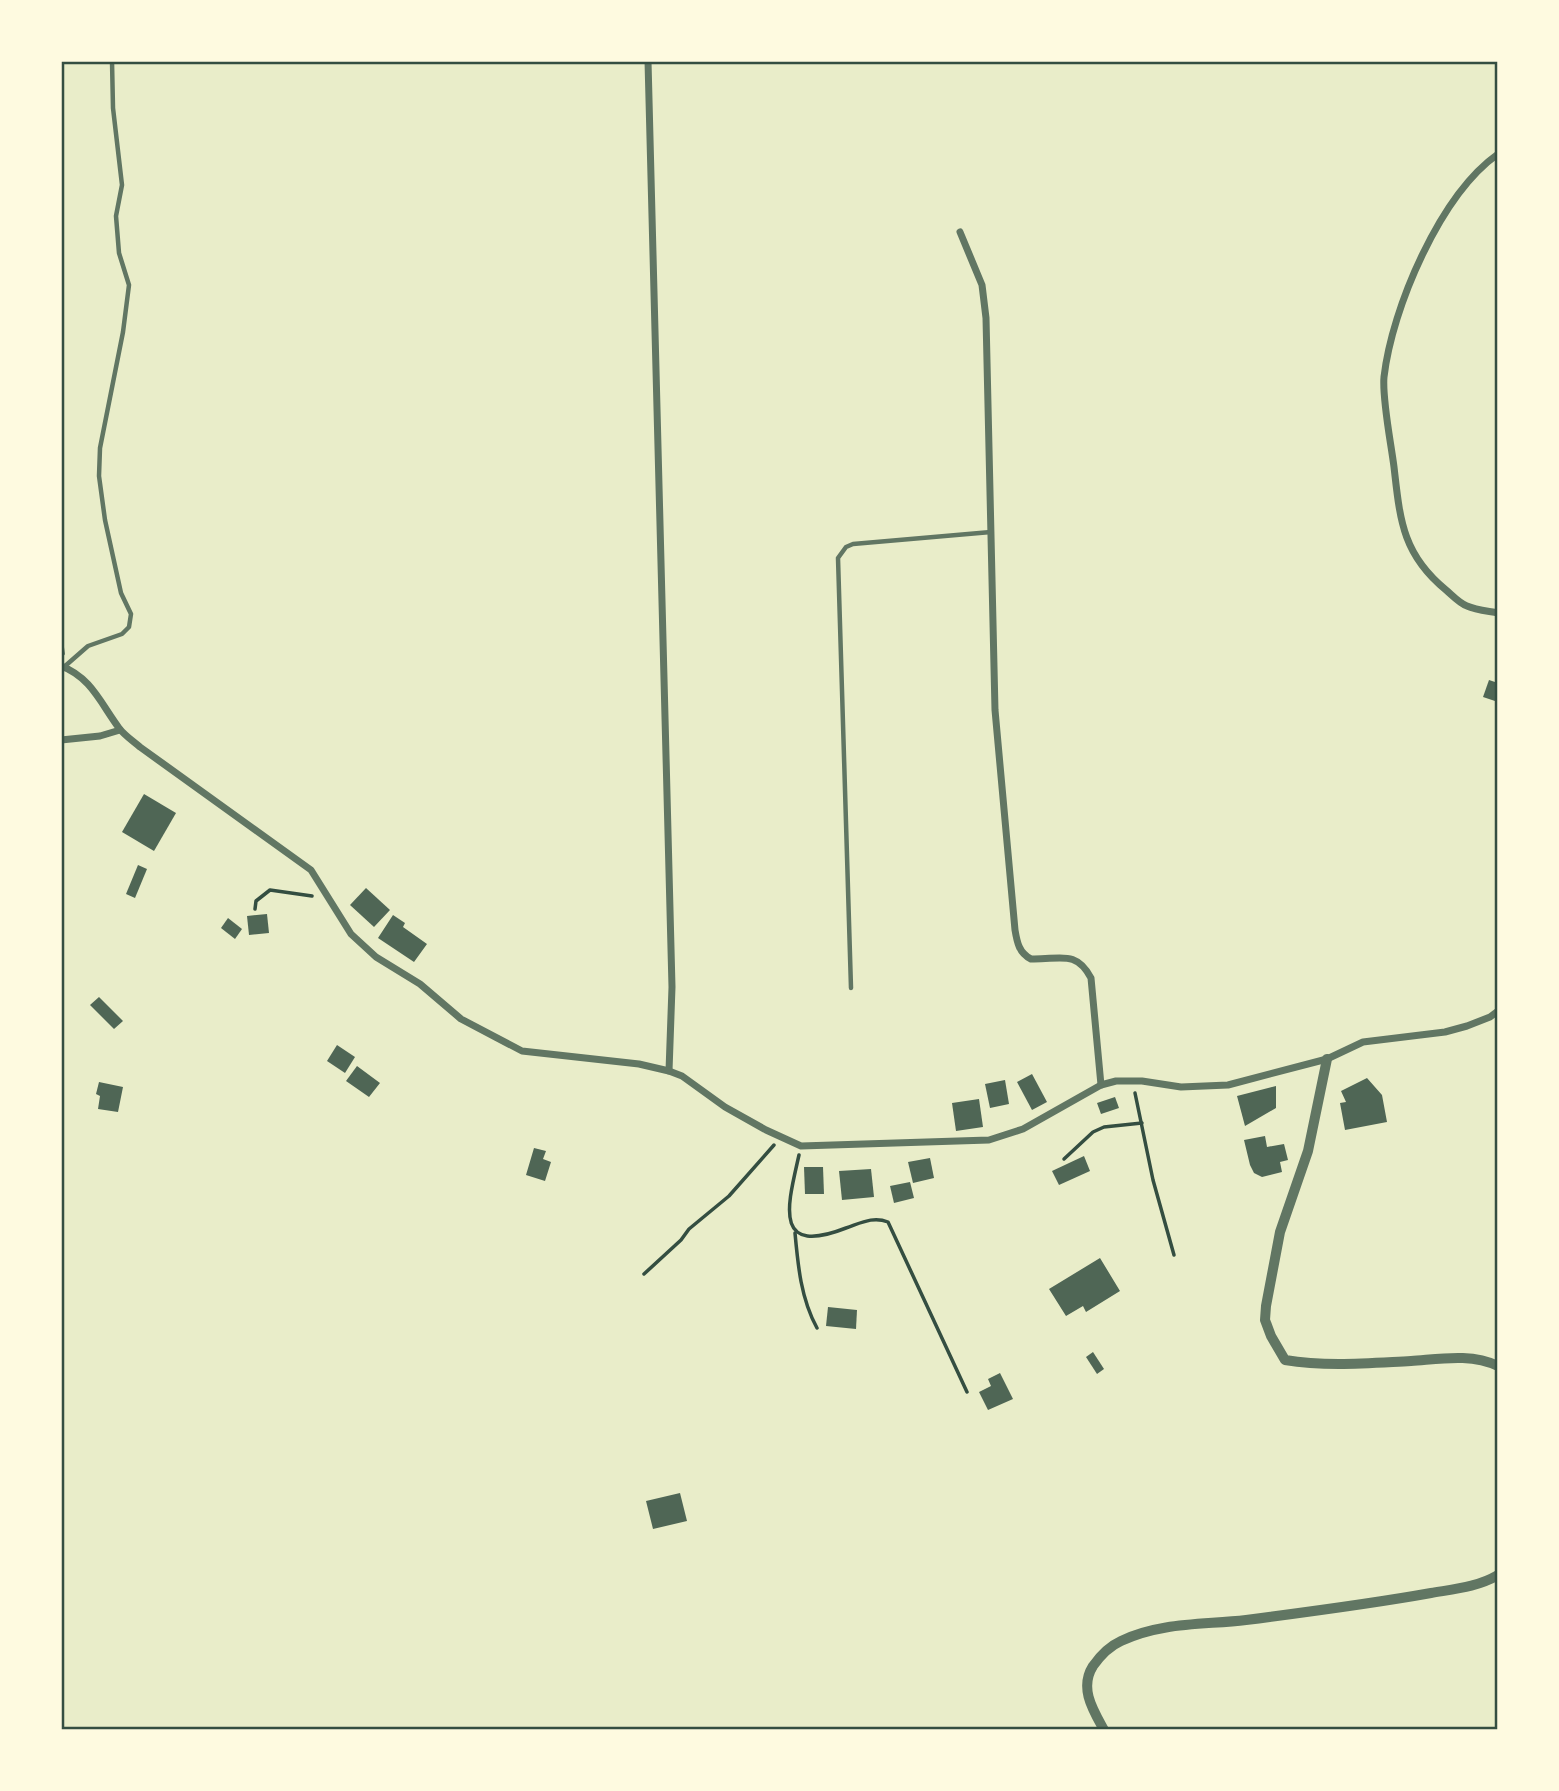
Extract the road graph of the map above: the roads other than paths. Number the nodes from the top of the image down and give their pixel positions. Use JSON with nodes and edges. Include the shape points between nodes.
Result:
{"nodes":[{"id":1,"x":112,"y":61,"type":"edge"},
{"id":2,"x":648,"y":61,"type":"edge"},
{"id":3,"x":1498,"y":154,"type":"edge"},
{"id":4,"x":960,"y":232,"type":"dead end"},
{"id":5,"x":990,"y":532,"type":"junction"},
{"id":6,"x":1498,"y":613,"type":"edge"},
{"id":7,"x":63,"y":666,"type":"edge"},
{"id":8,"x":120,"y":730,"type":"junction"},
{"id":9,"x":61,"y":740,"type":"edge"},
{"id":10,"x":851,"y":988,"type":"dead end"},
{"id":11,"x":1498,"y":1010,"type":"edge"},
{"id":12,"x":1327,"y":1059,"type":"junction"},
{"id":13,"x":669,"y":1071,"type":"junction"},
{"id":14,"x":1101,"y":1085,"type":"junction"},
{"id":15,"x":1498,"y":1366,"type":"edge"},
{"id":16,"x":1498,"y":1575,"type":"edge"},
{"id":17,"x":1104,"y":1730,"type":"edge"}],
"edges":[{"from":1,"to":7,"type":"lane","via":[[122,185],[116,216],[119,253],[129,285],[100,447],[99,476],[121,593],[131,614],[129,627],[122,634],[88,646]]},
{"from":2,"to":13,"type":"street","via":[[672,988]]},
{"from":3,"to":6,"type":"street","via":[[1463,190],[1428,239],[1395,326],[1384,379],[1401,523],[1411,549],[1429,575],[1466,606]]},
{"from":4,"to":5,"type":"street","via":[[982,285],[986,317]]},
{"from":5,"to":10,"type":"lane","via":[[853,544],[838,558]]},
{"from":5,"to":14,"type":"street","via":[[995,710],[1018,946],[1031,959],[1074,959],[1086,968],[1091,978]]},
{"from":7,"to":8,"type":"street","via":[[93,688]]},
{"from":8,"to":9,"type":"street"},
{"from":8,"to":13,"type":"street","via":[[311,870],[351,934],[461,1019],[522,1051]]},
{"from":11,"to":12,"type":"street","via":[[1467,1027],[1363,1042]]},
{"from":12,"to":14,"type":"street","via":[[1227,1085],[1181,1087],[1132,1081]]},
{"from":12,"to":15,"type":"street","via":[[1314,1126],[1280,1232],[1268,1296],[1265,1320],[1278,1352],[1285,1360],[1299,1363],[1457,1358]]},
{"from":13,"to":14,"type":"street","via":[[724,1107],[801,1146],[989,1140],[1023,1129]]},
{"from":16,"to":17,"type":"street","via":[[1478,1584],[1417,1595],[1184,1624],[1121,1641],[1093,1666],[1087,1682],[1091,1706]]}]}
